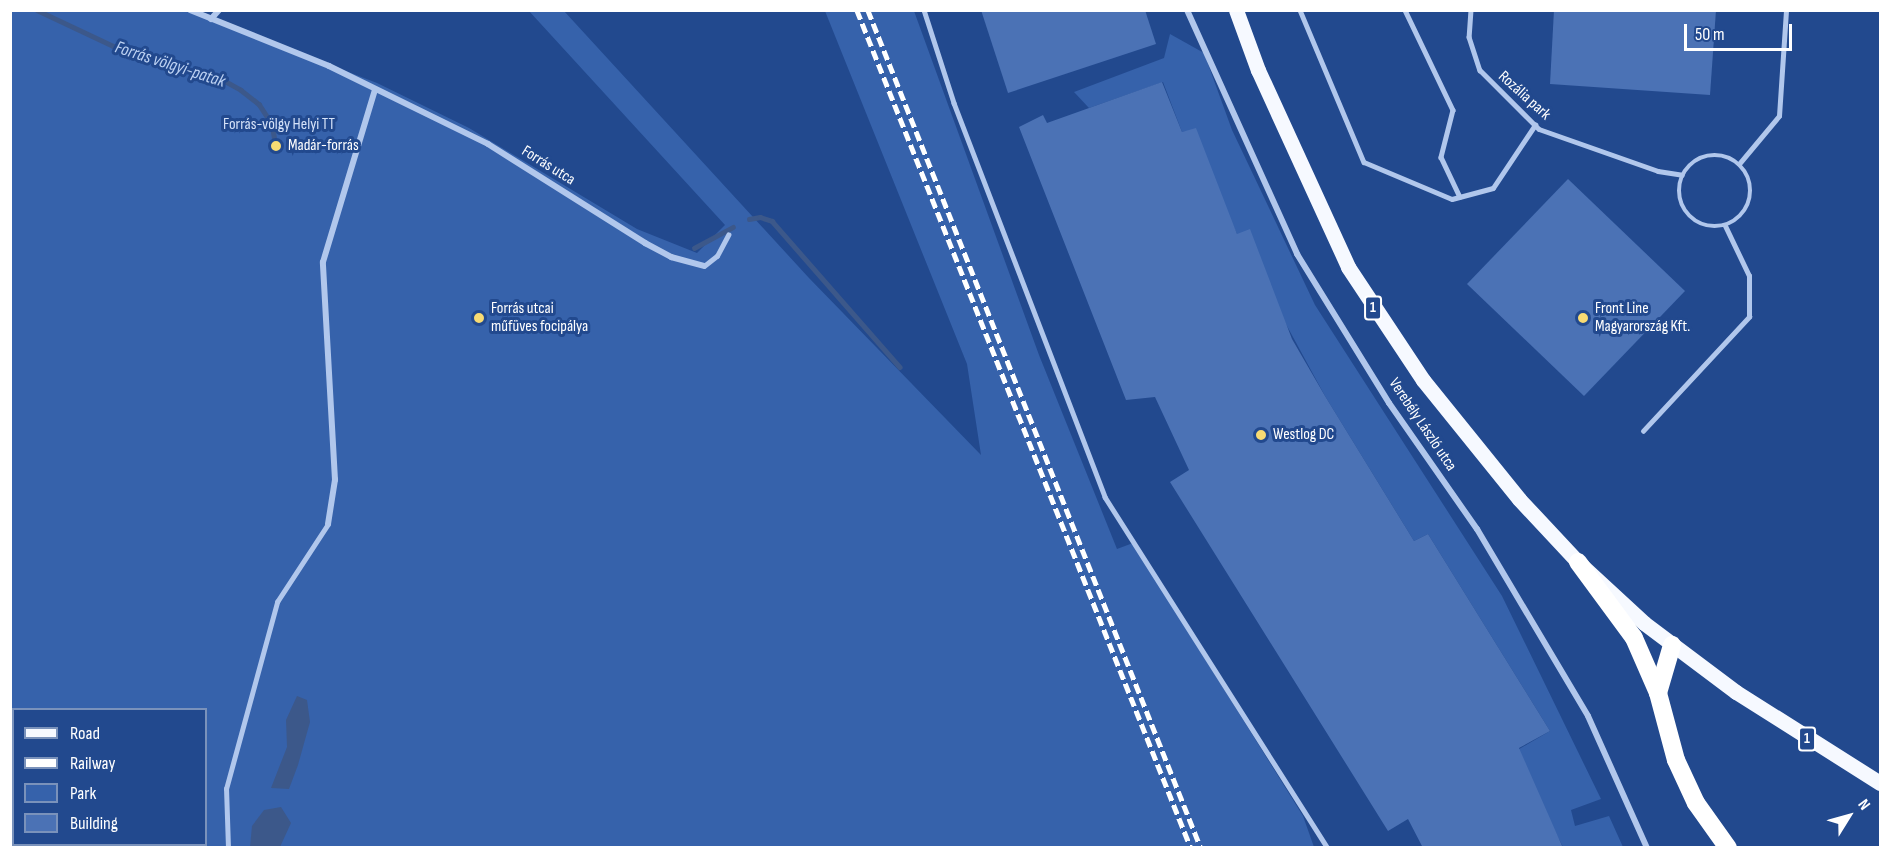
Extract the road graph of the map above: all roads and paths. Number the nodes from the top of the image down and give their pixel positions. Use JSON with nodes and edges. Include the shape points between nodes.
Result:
{"nodes":[{"id":1,"x":190,"y":10,"type":"edge"},
{"id":2,"x":219,"y":10,"type":"edge"},
{"id":3,"x":924,"y":10,"type":"edge"},
{"id":4,"x":1187,"y":10,"type":"edge"},
{"id":5,"x":1236,"y":10,"type":"edge"},
{"id":6,"x":1300,"y":10,"type":"edge"},
{"id":7,"x":1404,"y":10,"type":"edge"},
{"id":8,"x":1471,"y":10,"type":"edge"},
{"id":9,"x":1786,"y":10,"type":"edge"},
{"id":10,"x":211,"y":19,"type":"junction"},
{"id":11,"x":375,"y":90,"type":"junction"},
{"id":12,"x":1535,"y":125,"type":"junction"},
{"id":13,"x":1739,"y":164,"type":"junction"},
{"id":14,"x":1682,"y":175,"type":"junction"},
{"id":15,"x":1460,"y":197,"type":"junction"},
{"id":16,"x":1725,"y":226,"type":"junction"},
{"id":17,"x":728,"y":236,"type":"dead end"},
{"id":18,"x":704,"y":266,"type":"joint"},
{"id":19,"x":1643,"y":431,"type":"dead end"},
{"id":20,"x":328,"y":524,"type":"joint"},
{"id":21,"x":1578,"y":562,"type":"junction"},
{"id":22,"x":1672,"y":645,"type":"junction"},
{"id":23,"x":1658,"y":693,"type":"junction"},
{"id":24,"x":1881,"y":783,"type":"edge"},
{"id":25,"x":228,"y":848,"type":"edge"},
{"id":26,"x":1328,"y":848,"type":"edge"},
{"id":27,"x":1647,"y":848,"type":"edge"},
{"id":28,"x":1728,"y":848,"type":"edge"}],
"edges":[{"from":1,"to":10,"type":"street","name":"Forrás utca"},
{"from":2,"to":10,"type":"street"},
{"from":3,"to":26,"type":"lane","via":[[954,103],[1105,496]]},
{"from":4,"to":27,"type":"street","name":"Verebély László utca","via":[[1297,254],[1389,403],[1477,529],[1588,716]]},
{"from":5,"to":21,"type":"main road","number":"1","via":[[1325,220],[1370,303],[1471,441]]},
{"from":6,"to":15,"type":"lane","via":[[1364,162],[1452,199]]},
{"from":7,"to":15,"type":"lane","via":[[1453,110],[1441,157]]},
{"from":8,"to":12,"type":"lane","name":"Rozália park","via":[[1469,37],[1480,70]]},
{"from":9,"to":13,"type":"lane","via":[[1779,116]]},
{"from":10,"to":11,"type":"street","name":"Forrás utca","via":[[329,66]]},
{"from":11,"to":18,"type":"street","name":"Forrás utca","via":[[488,144],[671,257]]},
{"from":11,"to":20,"type":"street","via":[[350,182],[327,244],[321,288],[334,469]]},
{"from":12,"to":14,"type":"lane","name":"Rozália park","via":[[1658,171]]},
{"from":12,"to":15,"type":"lane","via":[[1493,188]]},
{"from":13,"to":14,"type":"lane","via":[[1712,155],[1700,158]]},
{"from":13,"to":16,"type":"lane","via":[[1751,186],[1750,200],[1736,220]]},
{"from":14,"to":16,"type":"lane","via":[[1679,194],[1686,212],[1701,224]]},
{"from":16,"to":19,"type":"lane","via":[[1749,276],[1749,317]]},
{"from":17,"to":18,"type":"lane","via":[[717,256]]},
{"from":20,"to":25,"type":"lane","via":[[276,602],[226,789]]},
{"from":21,"to":22,"type":"main road","number":"1"},
{"from":21,"to":23,"type":"highway","via":[[1634,638]]},
{"from":22,"to":23,"type":"highway"},
{"from":22,"to":24,"type":"main road","number":"1","via":[[1736,692]]},
{"from":23,"to":28,"type":"highway","via":[[1676,760],[1696,803]]}]}
